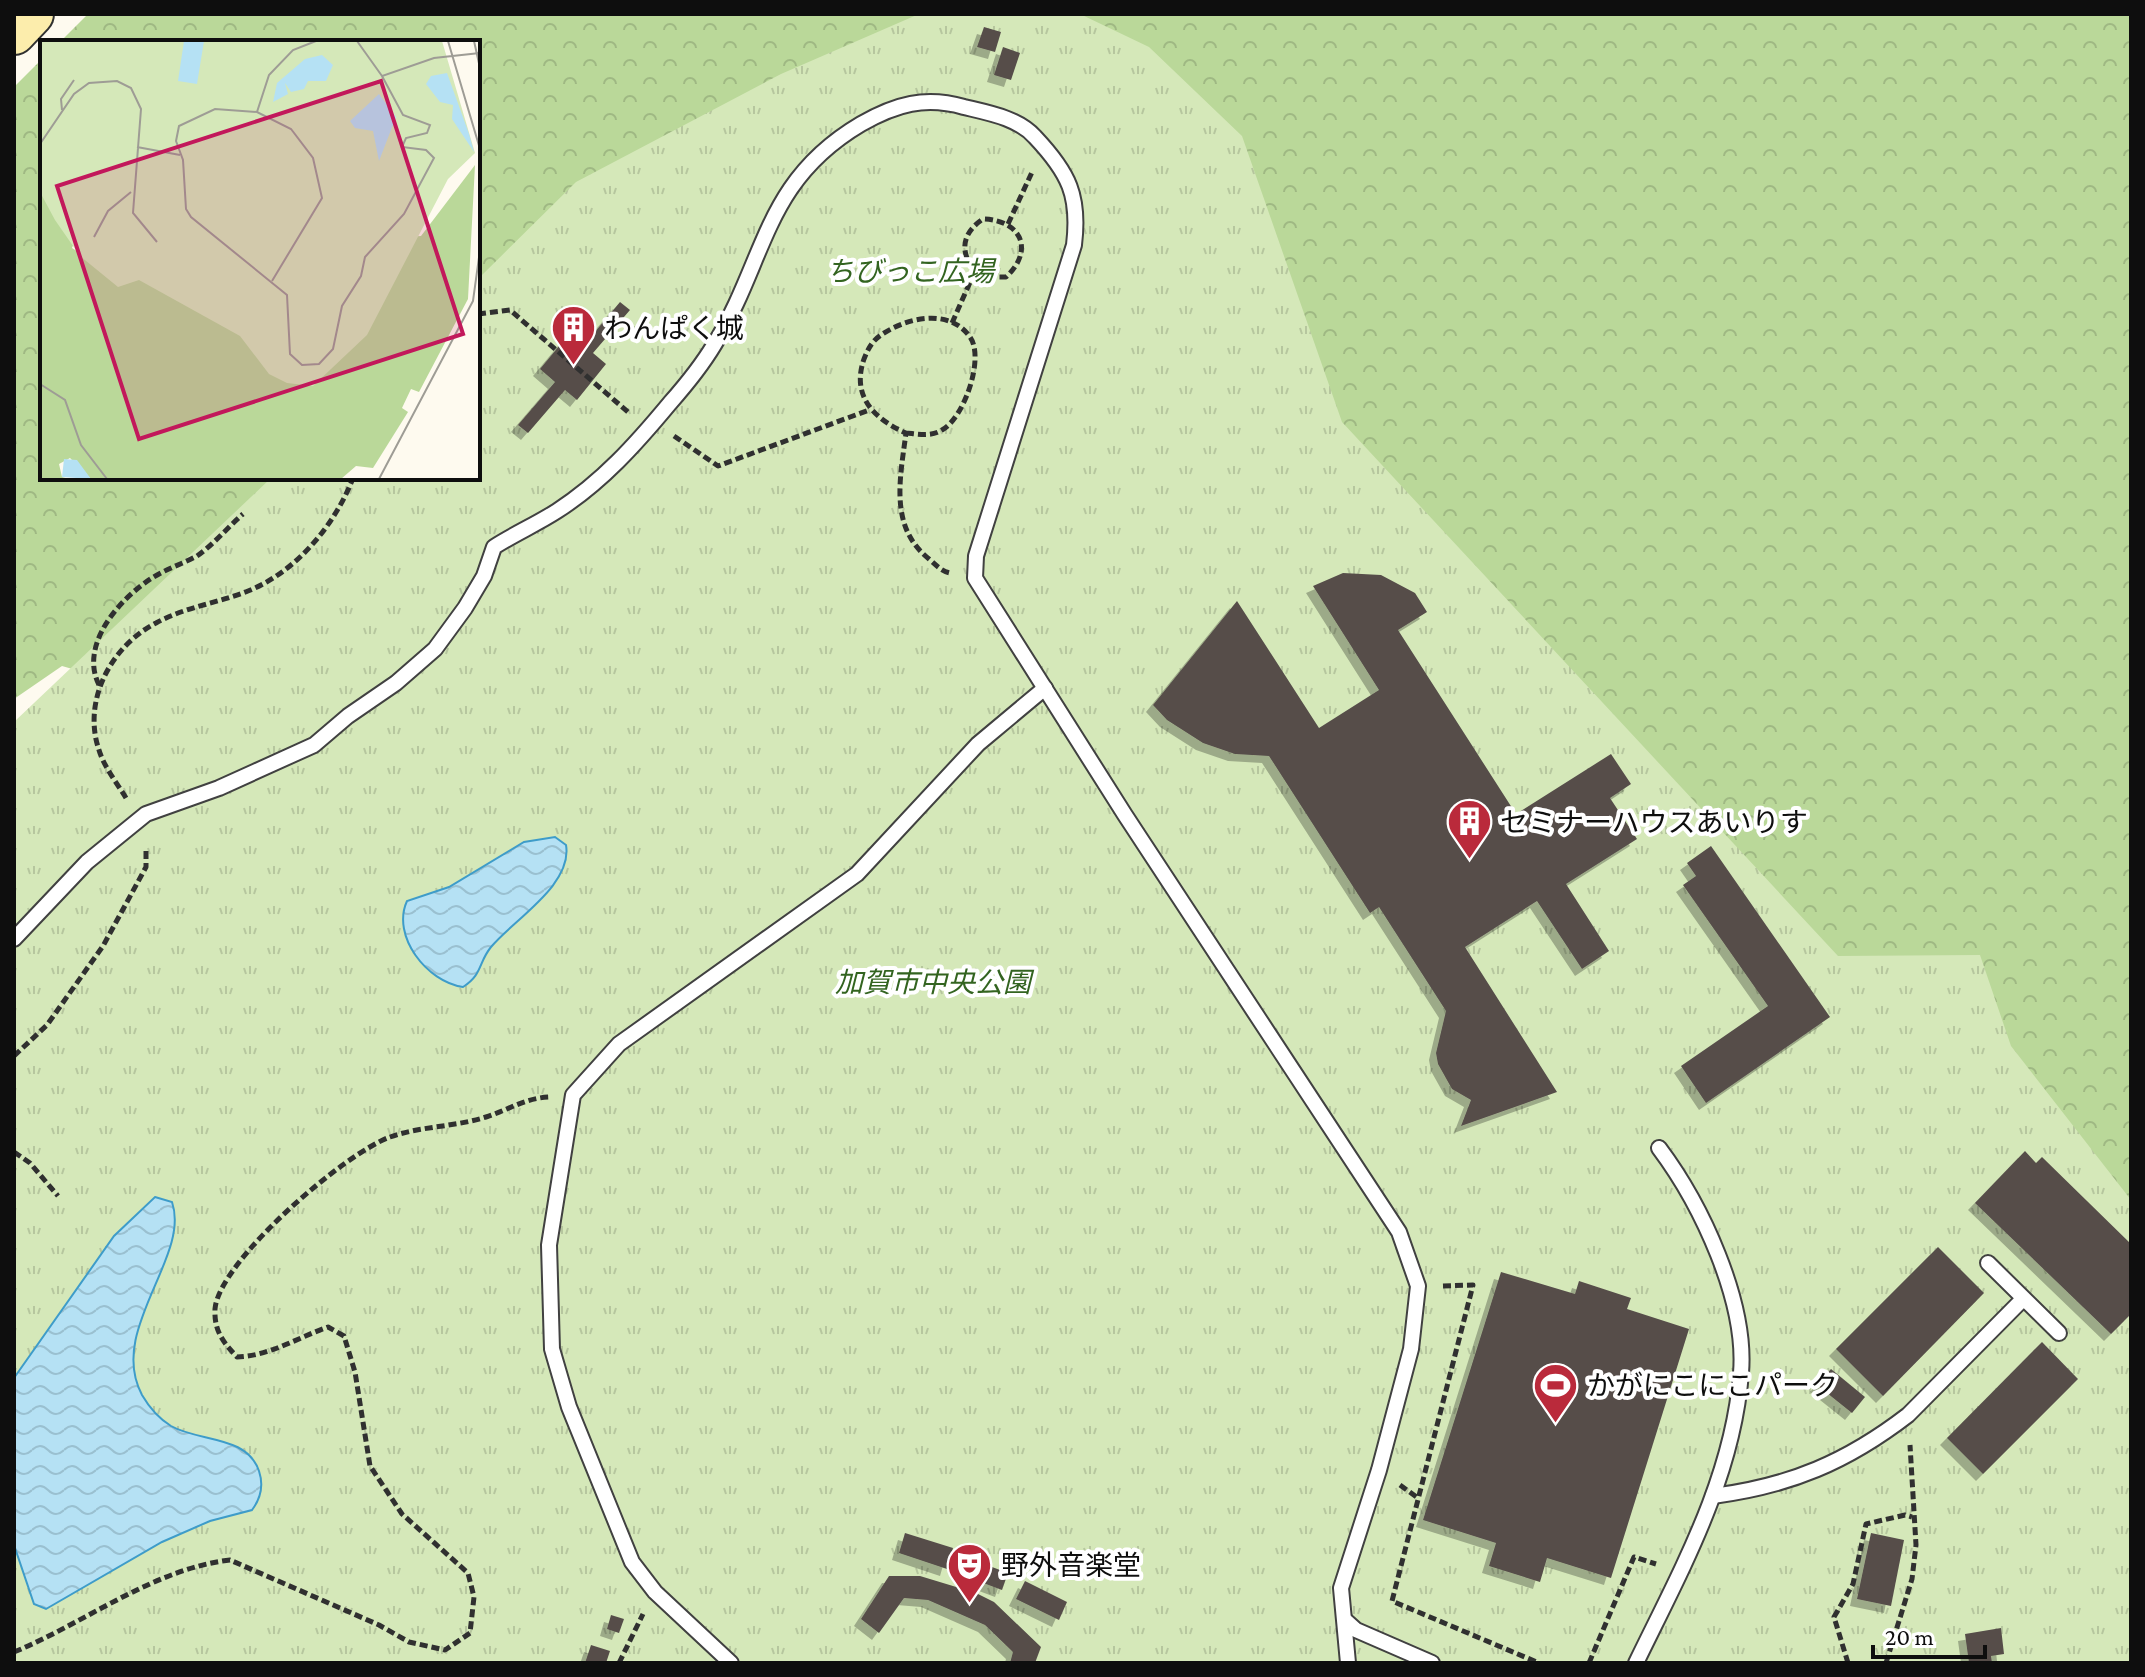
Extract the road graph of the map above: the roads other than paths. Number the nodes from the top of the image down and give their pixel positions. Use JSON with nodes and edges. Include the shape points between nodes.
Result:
{"nodes":[{"id":1,"x":32,"y":14,"type":"edge"},
{"id":2,"x":14,"y":33,"type":"edge"},
{"id":3,"x":1045,"y":688,"type":"junction"},
{"id":4,"x":14,"y":939,"type":"edge"},
{"id":5,"x":1659,"y":1148,"type":"dead end"},
{"id":6,"x":1988,"y":1263,"type":"dead end"},
{"id":7,"x":2023,"y":1299,"type":"junction"},
{"id":8,"x":2059,"y":1333,"type":"dead end"},
{"id":9,"x":1713,"y":1496,"type":"junction"},
{"id":10,"x":1346,"y":1621,"type":"junction"},
{"id":11,"x":731,"y":1663,"type":"edge"},
{"id":12,"x":1348,"y":1663,"type":"edge"},
{"id":13,"x":1432,"y":1663,"type":"edge"},
{"id":14,"x":1636,"y":1663,"type":"edge"}],
"edges":[{"from":1,"to":2,"type":"street"},
{"from":3,"to":4,"type":"lane","via":[[975,578],[976,556],[1074,245],[1078,215],[1071,185],[1026,127],[955,104],[920,100],[886,110],[811,161],[781,199],[714,346],[621,461],[556,512],[494,547],[484,576],[435,649],[314,745],[138,820],[87,862]]},
{"from":3,"to":10,"type":"lane","via":[[1399,1232],[1418,1286],[1404,1379],[1341,1588]]},
{"from":3,"to":11,"type":"lane","via":[[978,744],[857,874],[619,1044],[573,1095],[549,1245],[552,1349],[569,1407],[632,1562],[655,1592]]},
{"from":5,"to":9,"type":"lane","via":[[1707,1227],[1734,1307],[1742,1371],[1728,1450]]},
{"from":6,"to":7,"type":"lane"},
{"from":7,"to":8,"type":"lane"},
{"from":7,"to":9,"type":"lane","via":[[1908,1415],[1849,1455],[1777,1486]]},
{"from":9,"to":14,"type":"lane"},
{"from":10,"to":12,"type":"lane"},
{"from":10,"to":13,"type":"lane"}]}
